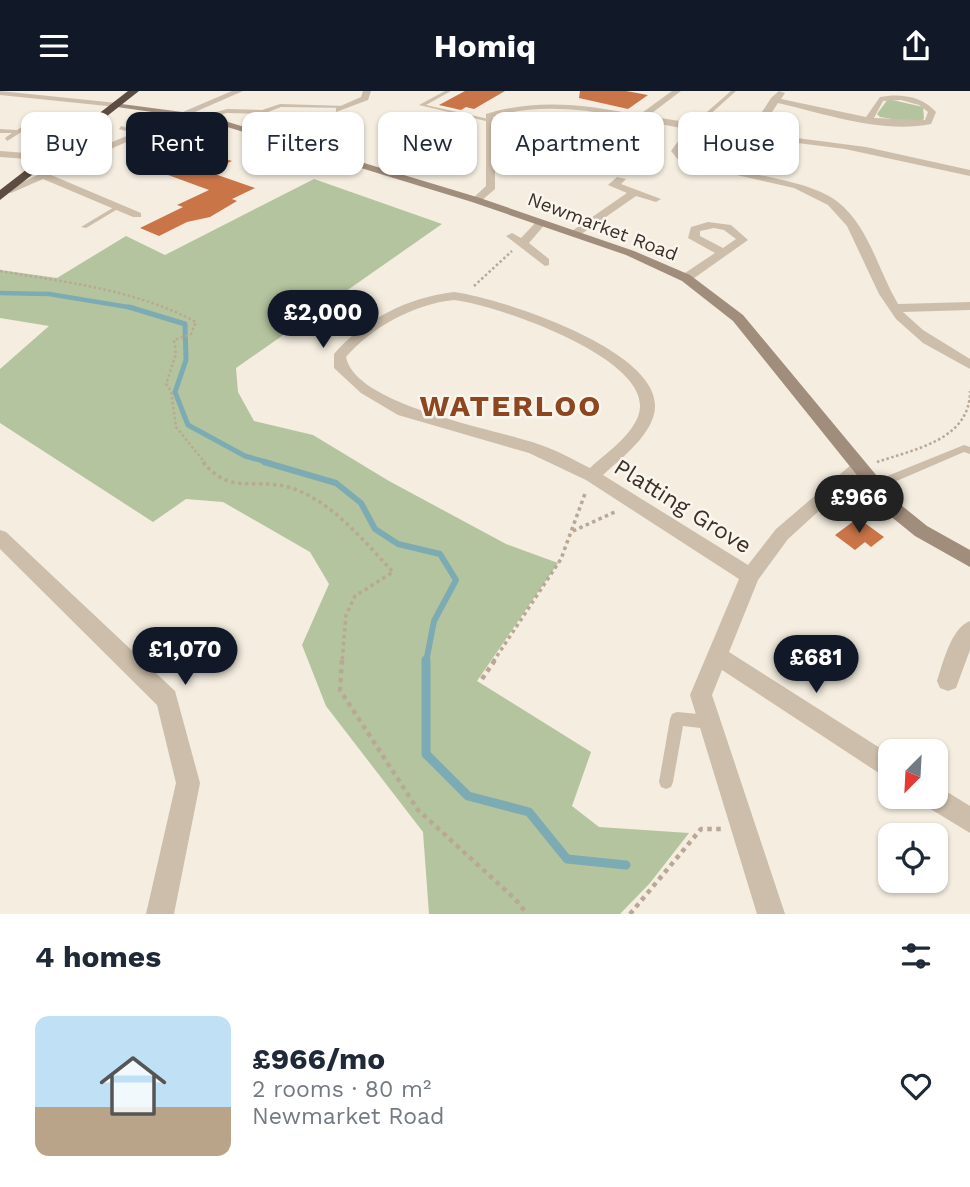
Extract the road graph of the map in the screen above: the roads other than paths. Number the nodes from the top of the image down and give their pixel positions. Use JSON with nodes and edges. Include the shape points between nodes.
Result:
{"nodes":[{"id":1,"x":134,"y":91,"type":"edge"},
{"id":2,"x":239,"y":91,"type":"edge"},
{"id":3,"x":367,"y":91,"type":"edge"},
{"id":4,"x":449,"y":91,"type":"edge"},
{"id":5,"x":662,"y":91,"type":"edge"},
{"id":6,"x":734,"y":91,"type":"edge"},
{"id":7,"x":783,"y":91,"type":"edge"},
{"id":8,"x":675,"y":92,"type":"edge"},
{"id":9,"x":0,"y":93,"type":"edge"},
{"id":10,"x":774,"y":100,"type":"junction"},
{"id":11,"x":117,"y":105,"type":"junction"},
{"id":12,"x":342,"y":109,"type":"joint"},
{"id":13,"x":608,"y":111,"type":"joint"},
{"id":14,"x":108,"y":112,"type":"edge"},
{"id":15,"x":163,"y":112,"type":"edge"},
{"id":16,"x":190,"y":112,"type":"edge"},
{"id":17,"x":228,"y":112,"type":"edge"},
{"id":18,"x":613,"y":112,"type":"edge"},
{"id":19,"x":648,"y":112,"type":"edge"},
{"id":20,"x":710,"y":112,"type":"edge"},
{"id":21,"x":766,"y":112,"type":"edge"},
{"id":22,"x":870,"y":118,"type":"junction"},
{"id":23,"x":489,"y":120,"type":"junction"},
{"id":24,"x":121,"y":128,"type":"dead end"},
{"id":25,"x":21,"y":129,"type":"edge"},
{"id":26,"x":126,"y":129,"type":"edge"},
{"id":27,"x":18,"y":131,"type":"junction"},
{"id":28,"x":2,"y":138,"type":"edge"},
{"id":29,"x":799,"y":142,"type":"edge"},
{"id":30,"x":0,"y":154,"type":"edge"},
{"id":31,"x":21,"y":156,"type":"edge"},
{"id":32,"x":490,"y":164,"type":"joint"},
{"id":33,"x":364,"y":166,"type":"edge"},
{"id":34,"x":970,"y":173,"type":"edge"},
{"id":35,"x":29,"y":175,"type":"edge"},
{"id":36,"x":750,"y":175,"type":"edge"},
{"id":37,"x":44,"y":176,"type":"joint"},
{"id":38,"x":396,"y":176,"type":"joint"},
{"id":39,"x":621,"y":179,"type":"dead end"},
{"id":40,"x":635,"y":192,"type":"junction"},
{"id":41,"x":4,"y":194,"type":"edge"},
{"id":42,"x":656,"y":199,"type":"dead end"},
{"id":43,"x":476,"y":200,"type":"junction"},
{"id":44,"x":118,"y":207,"type":"junction"},
{"id":45,"x":137,"y":215,"type":"dead end"},
{"id":46,"x":542,"y":222,"type":"junction"},
{"id":47,"x":84,"y":227,"type":"dead end"},
{"id":48,"x":576,"y":233,"type":"junction"},
{"id":49,"x":725,"y":253,"type":"dead end"},
{"id":50,"x":545,"y":262,"type":"dead end"},
{"id":51,"x":686,"y":278,"type":"junction"},
{"id":52,"x":970,"y":306,"type":"edge"},
{"id":53,"x":894,"y":308,"type":"junction"},
{"id":54,"x":970,"y":365,"type":"edge"},
{"id":55,"x":970,"y":451,"type":"edge"},
{"id":56,"x":858,"y":468,"type":"junction"},
{"id":57,"x":592,"y":476,"type":"junction"},
{"id":58,"x":874,"y":486,"type":"junction"},
{"id":59,"x":0,"y":537,"type":"edge"},
{"id":60,"x":970,"y":559,"type":"edge"},
{"id":61,"x":751,"y":576,"type":"junction"},
{"id":62,"x":970,"y":630,"type":"edge"},
{"id":63,"x":718,"y":656,"type":"junction"},
{"id":64,"x":948,"y":681,"type":"dead end"},
{"id":65,"x":709,"y":722,"type":"junction"},
{"id":66,"x":878,"y":761,"type":"edge"},
{"id":67,"x":666,"y":782,"type":"dead end"},
{"id":68,"x":948,"y":806,"type":"edge"},
{"id":69,"x":970,"y":821,"type":"edge"},
{"id":70,"x":160,"y":914,"type":"edge"},
{"id":71,"x":771,"y":914,"type":"edge"}],
"edges":[{"from":1,"to":11,"type":"highway"},
{"from":2,"to":16,"type":"street"},
{"from":3,"to":12,"type":"street","via":[[365,97]]},
{"from":4,"to":23,"type":"lane","via":[[421,105]]},
{"from":5,"to":8,"type":"street"},
{"from":6,"to":20,"type":"lane"},
{"from":7,"to":10,"type":"street"},
{"from":8,"to":19,"type":"street"},
{"from":9,"to":11,"type":"street"},
{"from":10,"to":21,"type":"street"},
{"from":10,"to":22,"type":"street"},
{"from":11,"to":14,"type":"highway"},
{"from":11,"to":15,"type":"street","name":"Newmarket Road"},
{"from":12,"to":17,"type":"lane","via":[[280,105],[263,112]]},
{"from":13,"to":18,"type":"street"},
{"from":13,"to":23,"type":"street","via":[[521,106],[502,109]]},
{"from":22,"to":22,"type":"street","via":[[885,98],[920,103],[932,112],[928,122],[915,125]]},
{"from":23,"to":32,"type":"street"},
{"from":24,"to":26,"type":"lane"},
{"from":25,"to":27,"type":"lane"},
{"from":27,"to":28,"type":"lane"},
{"from":27,"to":28,"type":"lane"},
{"from":29,"to":34,"type":"street","via":[[864,150]]},
{"from":30,"to":31,"type":"street"},
{"from":32,"to":43,"type":"street","via":[[491,187]]},
{"from":33,"to":38,"type":"street","name":"Newmarket Road"},
{"from":35,"to":41,"type":"highway"},
{"from":36,"to":53,"type":"street","via":[[791,184],[830,201],[851,219]]},
{"from":37,"to":41,"type":"street"},
{"from":37,"to":44,"type":"street"},
{"from":38,"to":43,"type":"street","name":"Newmarket Road"},
{"from":39,"to":40,"type":"street","via":[[613,185]]},
{"from":40,"to":42,"type":"street"},
{"from":40,"to":48,"type":"street"},
{"from":43,"to":46,"type":"street","name":"Newmarket Road"},
{"from":44,"to":45,"type":"street"},
{"from":44,"to":47,"type":"lane"},
{"from":46,"to":48,"type":"street","name":"Newmarket Road"},
{"from":46,"to":50,"type":"street","via":[[517,240]]},
{"from":48,"to":51,"type":"street","name":"Newmarket Road"},
{"from":49,"to":51,"type":"street"},
{"from":51,"to":56,"type":"street","name":"Newmarket Road","via":[[738,318]]},
{"from":52,"to":53,"type":"street"},
{"from":53,"to":54,"type":"street","via":[[929,341]]},
{"from":55,"to":58,"type":"lane","via":[[964,448]]},
{"from":56,"to":58,"type":"street","name":"Newmarket Road"},
{"from":56,"to":61,"type":"street","via":[[782,534]]},
{"from":57,"to":57,"type":"street","name":"Platting Grove","via":[[642,423],[648,408],[647,392],[625,366],[573,336],[486,299],[432,298],[348,345],[339,357],[341,368],[366,390],[403,411],[535,449]]},
{"from":57,"to":61,"type":"street","name":"Platting Grove"},
{"from":58,"to":60,"type":"street","name":"Newmarket Road","via":[[921,531]]},
{"from":59,"to":70,"type":"street","via":[[167,699],[188,783]]},
{"from":61,"to":63,"type":"street"},
{"from":62,"to":64,"type":"street"},
{"from":63,"to":65,"type":"street","via":[[701,695]]},
{"from":63,"to":66,"type":"street"},
{"from":65,"to":67,"type":"lane","via":[[677,719]]},
{"from":65,"to":71,"type":"street"},
{"from":68,"to":69,"type":"street"}]}
